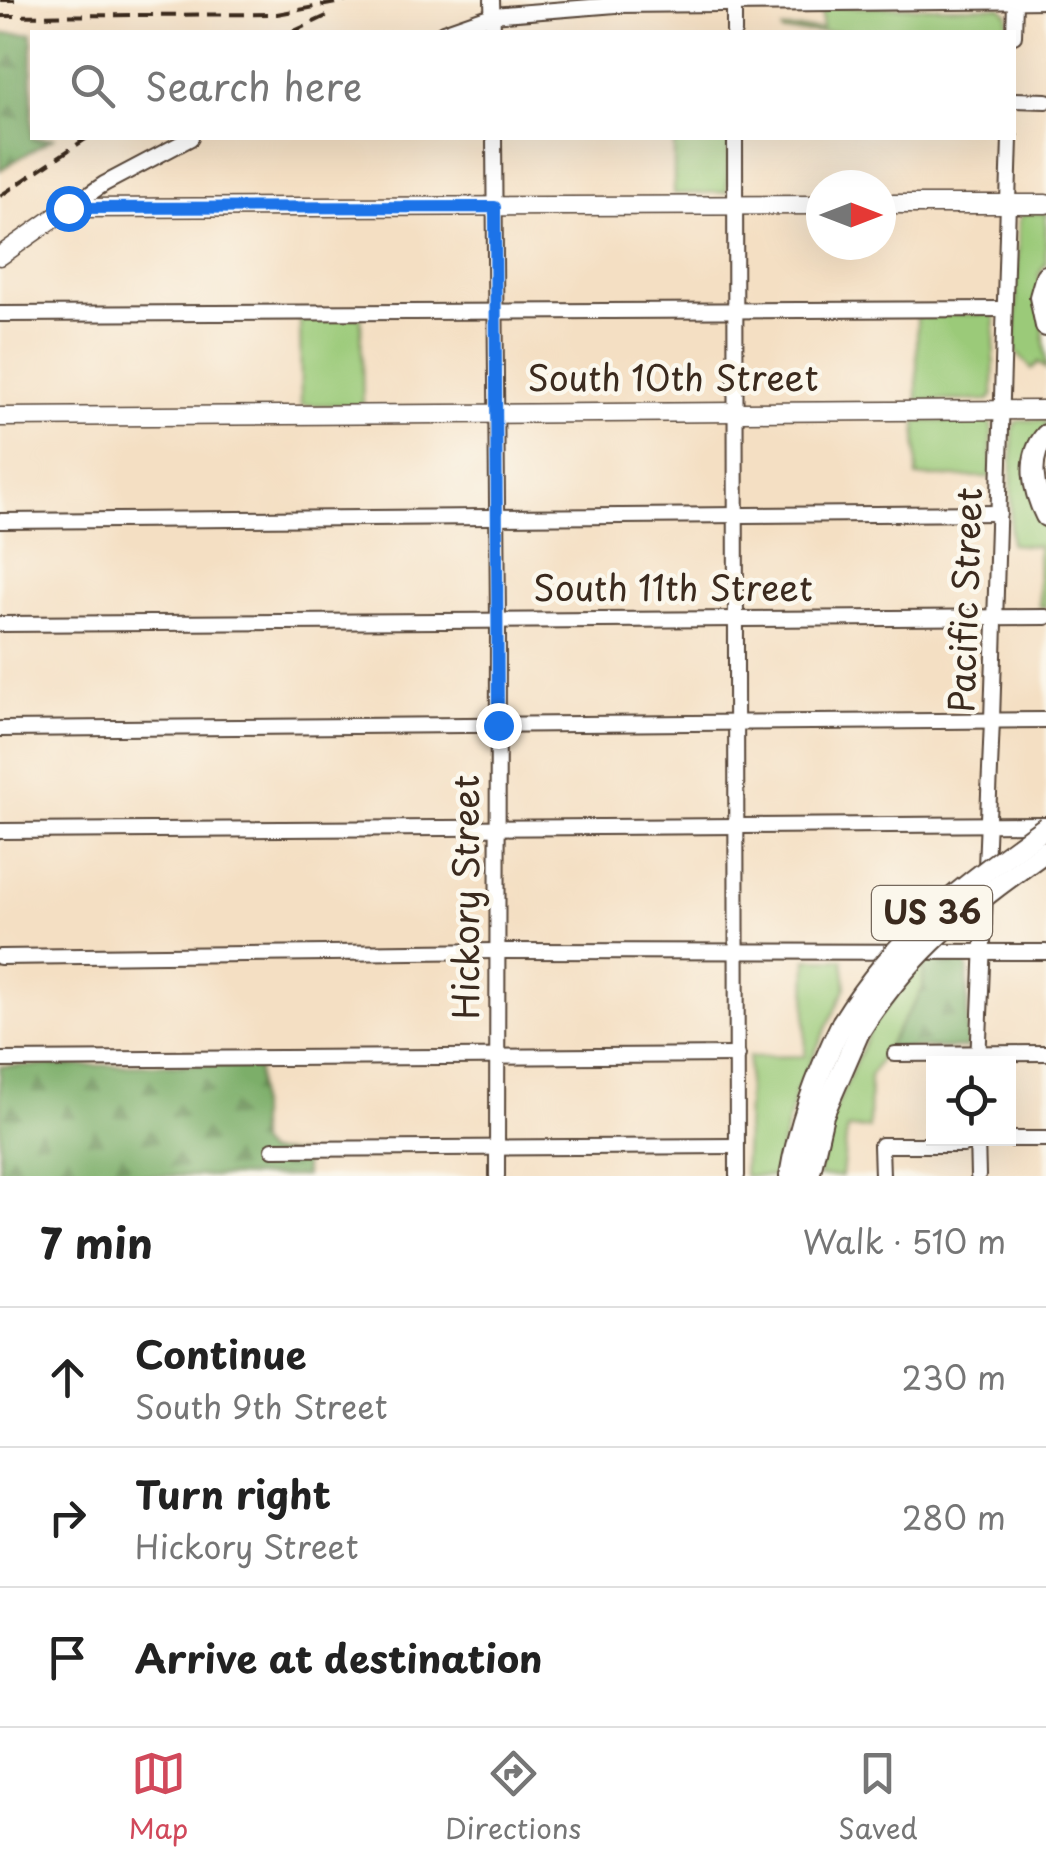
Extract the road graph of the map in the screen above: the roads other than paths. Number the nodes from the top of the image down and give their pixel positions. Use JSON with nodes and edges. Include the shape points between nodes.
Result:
{"nodes":[{"id":1,"x":1015,"y":0,"type":"edge"},
{"id":2,"x":1046,"y":0,"type":"edge"},
{"id":3,"x":734,"y":3,"type":"junction"},
{"id":4,"x":492,"y":8,"type":"edge"},
{"id":5,"x":447,"y":30,"type":"edge"},
{"id":6,"x":734,"y":30,"type":"edge"},
{"id":7,"x":1014,"y":30,"type":"edge"},
{"id":8,"x":1016,"y":100,"type":"edge"},
{"id":9,"x":1046,"y":101,"type":"edge"},
{"id":10,"x":187,"y":140,"type":"edge"},
{"id":11,"x":494,"y":140,"type":"edge"},
{"id":12,"x":735,"y":140,"type":"edge"},
{"id":13,"x":1010,"y":140,"type":"edge"},
{"id":14,"x":896,"y":204,"type":"edge"},
{"id":15,"x":1008,"y":204,"type":"junction"},
{"id":16,"x":1046,"y":204,"type":"edge"},
{"id":17,"x":806,"y":205,"type":"edge"},
{"id":18,"x":735,"y":206,"type":"junction"},
{"id":19,"x":495,"y":207,"type":"junction"},
{"id":20,"x":68,"y":208,"type":"junction"},
{"id":21,"x":0,"y":256,"type":"edge"},
{"id":22,"x":1046,"y":276,"type":"edge"},
{"id":23,"x":496,"y":310,"type":"junction"},
{"id":24,"x":735,"y":310,"type":"junction"},
{"id":25,"x":1004,"y":310,"type":"junction"},
{"id":26,"x":0,"y":314,"type":"edge"},
{"id":27,"x":1046,"y":326,"type":"edge"},
{"id":28,"x":1001,"y":410,"type":"junction"},
{"id":29,"x":1046,"y":410,"type":"edge"},
{"id":30,"x":496,"y":412,"type":"junction"},
{"id":31,"x":735,"y":412,"type":"junction"},
{"id":32,"x":0,"y":416,"type":"edge"},
{"id":33,"x":1046,"y":435,"type":"edge"},
{"id":34,"x":998,"y":513,"type":"junction"},
{"id":35,"x":497,"y":516,"type":"junction"},
{"id":36,"x":736,"y":516,"type":"junction"},
{"id":37,"x":1046,"y":516,"type":"edge"},
{"id":38,"x":0,"y":521,"type":"edge"},
{"id":39,"x":1046,"y":617,"type":"edge"},
{"id":40,"x":995,"y":618,"type":"junction"},
{"id":41,"x":498,"y":620,"type":"junction"},
{"id":42,"x":736,"y":620,"type":"junction"},
{"id":43,"x":0,"y":624,"type":"edge"},
{"id":44,"x":992,"y":720,"type":"junction"},
{"id":45,"x":1046,"y":720,"type":"edge"},
{"id":46,"x":736,"y":722,"type":"junction"},
{"id":47,"x":498,"y":725,"type":"junction"},
{"id":48,"x":0,"y":730,"type":"edge"},
{"id":49,"x":987,"y":824,"type":"junction"},
{"id":50,"x":1046,"y":825,"type":"edge"},
{"id":51,"x":737,"y":826,"type":"junction"},
{"id":52,"x":496,"y":828,"type":"junction"},
{"id":53,"x":0,"y":831,"type":"edge"},
{"id":54,"x":1046,"y":851,"type":"edge"},
{"id":55,"x":497,"y":951,"type":"junction"},
{"id":56,"x":738,"y":952,"type":"junction"},
{"id":57,"x":981,"y":952,"type":"junction"},
{"id":58,"x":1046,"y":952,"type":"edge"},
{"id":59,"x":0,"y":957,"type":"edge"},
{"id":60,"x":850,"y":1027,"type":"junction"},
{"id":61,"x":1046,"y":1053,"type":"edge"},
{"id":62,"x":894,"y":1054,"type":"dead end"},
{"id":63,"x":738,"y":1055,"type":"junction"},
{"id":64,"x":928,"y":1056,"type":"edge"},
{"id":65,"x":978,"y":1056,"type":"edge"},
{"id":66,"x":1012,"y":1056,"type":"edge"},
{"id":67,"x":496,"y":1057,"type":"junction"},
{"id":68,"x":0,"y":1060,"type":"edge"},
{"id":69,"x":1016,"y":1139,"type":"edge"},
{"id":70,"x":1046,"y":1139,"type":"edge"},
{"id":71,"x":926,"y":1145,"type":"edge"},
{"id":72,"x":736,"y":1146,"type":"junction"},
{"id":73,"x":977,"y":1146,"type":"edge"},
{"id":74,"x":272,"y":1149,"type":"dead end"},
{"id":75,"x":497,"y":1149,"type":"junction"},
{"id":76,"x":497,"y":1176,"type":"edge"},
{"id":77,"x":736,"y":1176,"type":"edge"},
{"id":78,"x":790,"y":1176,"type":"edge"},
{"id":79,"x":809,"y":1176,"type":"edge"},
{"id":80,"x":882,"y":1176,"type":"edge"},
{"id":81,"x":978,"y":1176,"type":"edge"}],
"edges":[{"from":1,"to":2,"type":"street"},
{"from":1,"to":3,"type":"street"},
{"from":1,"to":7,"type":"street"},
{"from":3,"to":4,"type":"street"},
{"from":3,"to":6,"type":"street"},
{"from":4,"to":5,"type":"street"},
{"from":8,"to":9,"type":"street"},
{"from":10,"to":20,"type":"street"},
{"from":11,"to":19,"type":"street","name":"Hickory Street"},
{"from":12,"to":18,"type":"street"},
{"from":13,"to":15,"type":"street","name":"Pacific Street"},
{"from":14,"to":15,"type":"main road"},
{"from":15,"to":16,"type":"main road"},
{"from":15,"to":25,"type":"street","name":"Pacific Street"},
{"from":17,"to":18,"type":"main road"},
{"from":18,"to":19,"type":"main road"},
{"from":18,"to":24,"type":"street"},
{"from":19,"to":20,"type":"main road"},
{"from":19,"to":23,"type":"street","name":"Hickory Street"},
{"from":20,"to":21,"type":"main road"},
{"from":22,"to":27,"type":"highway","via":[[1040,297]]},
{"from":23,"to":24,"type":"street"},
{"from":23,"to":26,"type":"street"},
{"from":23,"to":30,"type":"street","name":"Hickory Street"},
{"from":24,"to":25,"type":"street"},
{"from":24,"to":31,"type":"street"},
{"from":25,"to":28,"type":"street","name":"Pacific Street"},
{"from":28,"to":29,"type":"main road","name":"South 10th Street"},
{"from":28,"to":31,"type":"main road","name":"South 10th Street"},
{"from":28,"to":34,"type":"street","name":"Pacific Street"},
{"from":30,"to":31,"type":"main road","name":"South 10th Street"},
{"from":30,"to":32,"type":"main road","name":"South 10th Street"},
{"from":30,"to":35,"type":"street","name":"Hickory Street"},
{"from":31,"to":36,"type":"street"},
{"from":33,"to":37,"type":"highway","via":[[1033,466]]},
{"from":34,"to":36,"type":"street"},
{"from":34,"to":40,"type":"street","name":"Pacific Street"},
{"from":35,"to":36,"type":"street"},
{"from":35,"to":38,"type":"street"},
{"from":35,"to":41,"type":"street","name":"Hickory Street"},
{"from":36,"to":42,"type":"street"},
{"from":39,"to":40,"type":"street","name":"South 11th Street"},
{"from":40,"to":42,"type":"street","name":"South 11th Street"},
{"from":40,"to":44,"type":"street","name":"Pacific Street"},
{"from":41,"to":42,"type":"street","name":"South 11th Street"},
{"from":41,"to":43,"type":"street","name":"South 11th Street"},
{"from":41,"to":47,"type":"street","name":"Hickory Street"},
{"from":42,"to":46,"type":"street"},
{"from":44,"to":45,"type":"street"},
{"from":44,"to":46,"type":"street"},
{"from":44,"to":49,"type":"street","name":"Pacific Street"},
{"from":46,"to":47,"type":"street"},
{"from":46,"to":51,"type":"street"},
{"from":47,"to":48,"type":"street"},
{"from":47,"to":52,"type":"street","name":"Hickory Street"},
{"from":49,"to":50,"type":"street"},
{"from":49,"to":51,"type":"street"},
{"from":49,"to":57,"type":"street","name":"Pacific Street"},
{"from":50,"to":60,"type":"highway","number":"US 36","bridge":true,"via":[[915,927],[885,961]]},
{"from":51,"to":52,"type":"street"},
{"from":51,"to":56,"type":"street"},
{"from":52,"to":53,"type":"street"},
{"from":52,"to":55,"type":"street","name":"Hickory Street"},
{"from":54,"to":60,"type":"highway","number":"US 36","bridge":true,"via":[[960,912]]},
{"from":55,"to":56,"type":"street"},
{"from":55,"to":59,"type":"street"},
{"from":55,"to":67,"type":"street","name":"Hickory Street"},
{"from":56,"to":57,"type":"street"},
{"from":56,"to":63,"type":"street"},
{"from":57,"to":58,"type":"street"},
{"from":57,"to":65,"type":"street","name":"Pacific Street"},
{"from":60,"to":78,"type":"highway","number":"US 36","via":[[820,1066]]},
{"from":60,"to":79,"type":"highway","number":"US 36"},
{"from":61,"to":66,"type":"street"},
{"from":62,"to":64,"type":"street"},
{"from":63,"to":67,"type":"street"},
{"from":63,"to":72,"type":"street"},
{"from":67,"to":68,"type":"street"},
{"from":67,"to":75,"type":"street","name":"Hickory Street"},
{"from":69,"to":70,"type":"street"},
{"from":71,"to":80,"type":"street","via":[[880,1146]]},
{"from":72,"to":75,"type":"street"},
{"from":72,"to":77,"type":"street"},
{"from":73,"to":81,"type":"street"},
{"from":74,"to":75,"type":"street"},
{"from":75,"to":76,"type":"street","name":"Hickory Street"}]}
